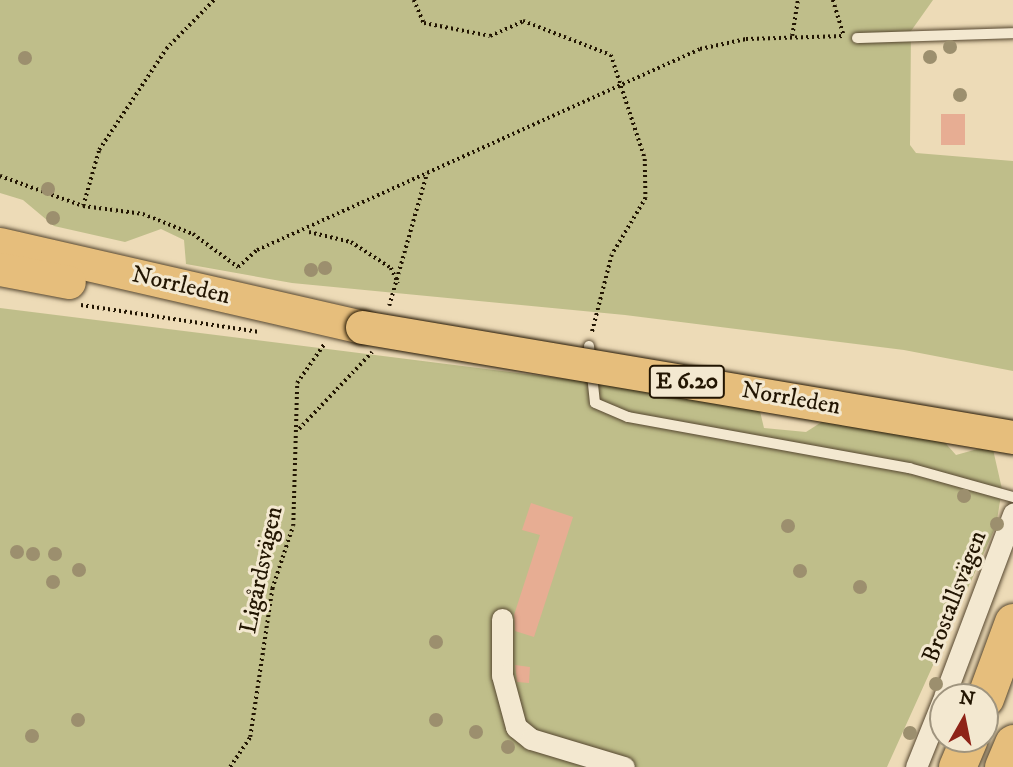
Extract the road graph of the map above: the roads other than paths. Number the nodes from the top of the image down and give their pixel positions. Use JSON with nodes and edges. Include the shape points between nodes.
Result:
{"nodes":[{"id":1,"x":1013,"y":33,"type":"edge"},
{"id":2,"x":857,"y":38,"type":"road end"},
{"id":3,"x":0,"y":244,"type":"edge"},
{"id":4,"x":0,"y":269,"type":"edge"},
{"id":5,"x":365,"y":332,"type":"junction"},
{"id":6,"x":589,"y":345,"type":"road end"},
{"id":7,"x":1013,"y":437,"type":"edge"},
{"id":8,"x":1013,"y":497,"type":"edge"},
{"id":9,"x":1013,"y":514,"type":"edge"},
{"id":10,"x":502,"y":619,"type":"dead end"},
{"id":11,"x":1013,"y":622,"type":"edge"},
{"id":12,"x":950,"y":683,"type":"edge"},
{"id":13,"x":991,"y":683,"type":"edge"},
{"id":14,"x":929,"y":735,"type":"edge"},
{"id":15,"x":1013,"y":743,"type":"edge"},
{"id":16,"x":624,"y":767,"type":"edge"},
{"id":17,"x":916,"y":767,"type":"edge"},
{"id":18,"x":1003,"y":767,"type":"edge"}],
"edges":[{"from":1,"to":2,"type":"lane"},
{"from":3,"to":5,"type":"highway","name":"Norrleden","number":"E 6.20"},
{"from":4,"to":5,"type":"highway","name":"Norrleden","number":"E 6.20"},
{"from":5,"to":7,"type":"highway","name":"Norrleden","number":"E 6.20","bridge":true},
{"from":6,"to":8,"type":"lane","via":[[595,403],[628,418],[909,468]]},
{"from":9,"to":12,"type":"street","name":"Brostallsvägen"},
{"from":10,"to":16,"type":"street","via":[[502,675],[516,727],[531,739]]},
{"from":11,"to":13,"type":"highway"},
{"from":14,"to":17,"type":"street","name":"Brostallsvägen"},
{"from":15,"to":18,"type":"highway"}]}
